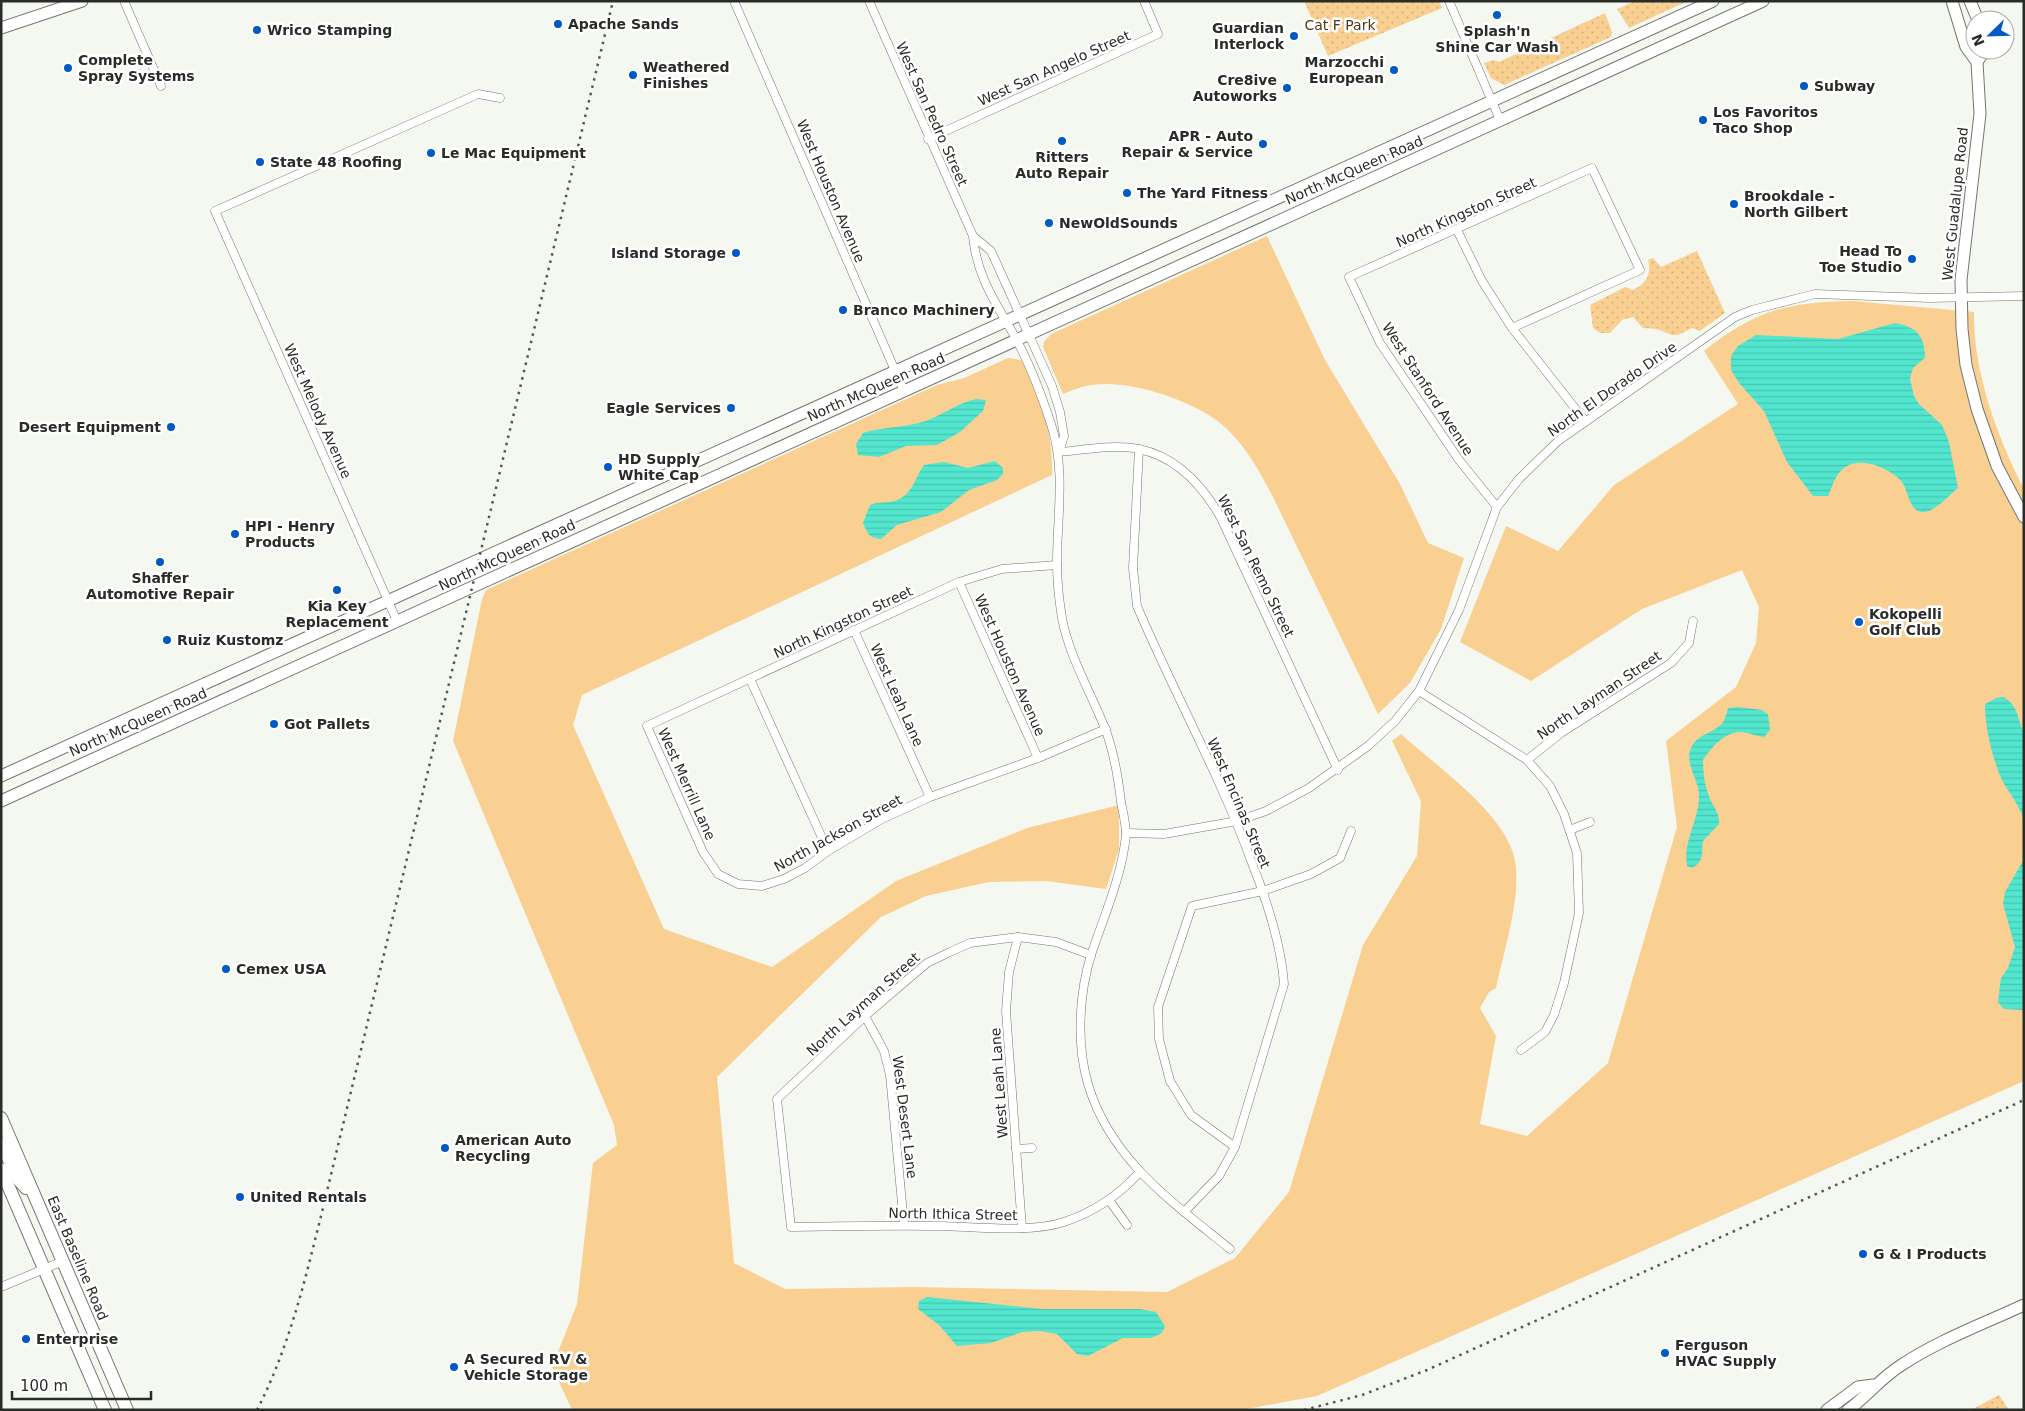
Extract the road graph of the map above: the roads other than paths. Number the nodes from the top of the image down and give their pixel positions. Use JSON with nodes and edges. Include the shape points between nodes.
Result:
{"nodes":[{"id":1,"x":82,"y":1,"type":"edge"},
{"id":2,"x":124,"y":1,"type":"edge"},
{"id":3,"x":734,"y":1,"type":"edge"},
{"id":4,"x":869,"y":1,"type":"edge"},
{"id":5,"x":1144,"y":1,"type":"edge"},
{"id":6,"x":1449,"y":1,"type":"edge"},
{"id":7,"x":1713,"y":1,"type":"edge"},
{"id":8,"x":1763,"y":1,"type":"edge"},
{"id":9,"x":1952,"y":1,"type":"edge"},
{"id":10,"x":1674,"y":19,"type":"junction"},
{"id":11,"x":1,"y":28,"type":"edge"},
{"id":12,"x":1682,"y":38,"type":"junction"},
{"id":13,"x":1977,"y":62,"type":"joint"},
{"id":14,"x":161,"y":86,"type":"dead end"},
{"id":15,"x":500,"y":98,"type":"dead end"},
{"id":16,"x":1492,"y":101,"type":"junction"},
{"id":17,"x":1500,"y":120,"type":"junction"},
{"id":18,"x":928,"y":139,"type":"junction"},
{"id":19,"x":1457,"y":230,"type":"junction"},
{"id":20,"x":973,"y":236,"type":"junction"},
{"id":21,"x":1349,"y":277,"type":"joint"},
{"id":22,"x":2024,"y":296,"type":"edge"},
{"id":23,"x":1960,"y":297,"type":"junction"},
{"id":24,"x":1021,"y":315,"type":"junction"},
{"id":25,"x":1007,"y":321,"type":"junction"},
{"id":26,"x":1512,"y":328,"type":"junction"},
{"id":27,"x":1029,"y":334,"type":"junction"},
{"id":28,"x":1016,"y":340,"type":"junction"},
{"id":29,"x":895,"y":371,"type":"junction"},
{"id":30,"x":904,"y":391,"type":"junction"},
{"id":31,"x":1585,"y":421,"type":"junction"},
{"id":32,"x":1139,"y":449,"type":"junction"},
{"id":33,"x":1059,"y":452,"type":"junction"},
{"id":34,"x":656,"y":480,"type":"junction"},
{"id":35,"x":665,"y":499,"type":"junction"},
{"id":36,"x":1497,"y":508,"type":"junction"},
{"id":37,"x":2024,"y":517,"type":"edge"},
{"id":38,"x":1057,"y":565,"type":"junction"},
{"id":39,"x":958,"y":582,"type":"junction"},
{"id":40,"x":389,"y":601,"type":"junction"},
{"id":41,"x":397,"y":621,"type":"junction"},
{"id":42,"x":1692,"y":621,"type":"dead end"},
{"id":43,"x":854,"y":630,"type":"junction"},
{"id":44,"x":750,"y":679,"type":"junction"},
{"id":45,"x":1419,"y":691,"type":"junction"},
{"id":46,"x":647,"y":726,"type":"joint"},
{"id":47,"x":1106,"y":729,"type":"junction"},
{"id":48,"x":96,"y":733,"type":"junction"},
{"id":49,"x":105,"y":754,"type":"junction"},
{"id":50,"x":1038,"y":758,"type":"junction"},
{"id":51,"x":1527,"y":760,"type":"junction"},
{"id":52,"x":1338,"y":770,"type":"junction"},
{"id":53,"x":1,"y":776,"type":"edge"},
{"id":54,"x":930,"y":797,"type":"junction"},
{"id":55,"x":1,"y":801,"type":"edge"},
{"id":56,"x":1237,"y":821,"type":"junction"},
{"id":57,"x":1590,"y":822,"type":"dead end"},
{"id":58,"x":1570,"y":830,"type":"junction"},
{"id":59,"x":1351,"y":831,"type":"dead end"},
{"id":60,"x":1126,"y":833,"type":"junction"},
{"id":61,"x":828,"y":851,"type":"junction"},
{"id":62,"x":703,"y":852,"type":"joint"},
{"id":63,"x":1263,"y":891,"type":"junction"},
{"id":64,"x":1018,"y":937,"type":"junction"},
{"id":65,"x":1091,"y":955,"type":"junction"},
{"id":66,"x":865,"y":1016,"type":"junction"},
{"id":67,"x":1521,"y":1050,"type":"dead end"},
{"id":68,"x":1,"y":1118,"type":"edge"},
{"id":69,"x":1,"y":1143,"type":"edge"},
{"id":70,"x":1236,"y":1147,"type":"junction"},
{"id":71,"x":1032,"y":1148,"type":"dead end"},
{"id":72,"x":1016,"y":1149,"type":"junction"},
{"id":73,"x":1,"y":1169,"type":"edge"},
{"id":74,"x":1139,"y":1173,"type":"junction"},
{"id":75,"x":1109,"y":1200,"type":"junction"},
{"id":76,"x":37,"y":1201,"type":"junction"},
{"id":77,"x":1184,"y":1212,"type":"junction"},
{"id":78,"x":904,"y":1225,"type":"junction"},
{"id":79,"x":1127,"y":1225,"type":"dead end"},
{"id":80,"x":791,"y":1227,"type":"joint"},
{"id":81,"x":1022,"y":1228,"type":"junction"},
{"id":82,"x":1230,"y":1249,"type":"dead end"},
{"id":83,"x":63,"y":1260,"type":"junction"},
{"id":84,"x":44,"y":1269,"type":"junction"},
{"id":85,"x":1,"y":1287,"type":"edge"},
{"id":86,"x":2024,"y":1305,"type":"edge"},
{"id":87,"x":1873,"y":1386,"type":"junction"},
{"id":88,"x":104,"y":1406,"type":"edge"},
{"id":89,"x":116,"y":1410,"type":"edge"},
{"id":90,"x":127,"y":1410,"type":"edge"},
{"id":91,"x":1827,"y":1410,"type":"edge"},
{"id":92,"x":1848,"y":1410,"type":"edge"}],
"edges":[{"from":1,"to":11,"type":"main road"},
{"from":2,"to":14,"type":"street"},
{"from":3,"to":29,"type":"street","name":"West Houston Avenue"},
{"from":4,"to":18,"type":"street","name":"West San Pedro Street"},
{"from":5,"to":18,"type":"street","name":"West San Angelo Street","via":[[1158,34]]},
{"from":6,"to":16,"type":"street"},
{"from":7,"to":10,"type":"main road","name":"North McQueen Road"},
{"from":8,"to":12,"type":"main road","name":"North McQueen Road"},
{"from":9,"to":13,"type":"main road","name":"West Guadalupe Road","via":[[1966,47]]},
{"from":10,"to":12,"type":"main road"},
{"from":10,"to":16,"type":"main road","name":"North McQueen Road"},
{"from":12,"to":17,"type":"main road","name":"North McQueen Road"},
{"from":13,"to":23,"type":"main road","name":"West Guadalupe Road","via":[[1980,114]]},
{"from":15,"to":40,"type":"street","name":"West Melody Avenue","via":[[478,94],[215,212]]},
{"from":16,"to":17,"type":"street"},
{"from":16,"to":24,"type":"main road","name":"North McQueen Road"},
{"from":17,"to":27,"type":"main road","name":"North McQueen Road"},
{"from":18,"to":20,"type":"street","name":"West San Pedro Street"},
{"from":19,"to":21,"type":"street","name":"North Kingston Street"},
{"from":19,"to":26,"type":"street","via":[[1482,281]]},
{"from":19,"to":26,"type":"street","name":"North Kingston Street","via":[[1592,168],[1640,270]]},
{"from":20,"to":24,"type":"street","name":"West San Pedro Street","via":[[991,251]]},
{"from":20,"to":25,"type":"street","name":"West San Pedro Street","via":[[975,258],[998,310]]},
{"from":21,"to":36,"type":"street","name":"West Stanford Avenue","via":[[1380,343],[1458,460]]},
{"from":22,"to":23,"type":"street","name":"North El Dorado Drive"},
{"from":23,"to":31,"type":"street","name":"North El Dorado Drive","via":[[1816,294],[1752,310],[1736,317]]},
{"from":23,"to":37,"type":"main road","name":"West Guadalupe Road","via":[[1966,365],[1977,409],[1997,466]]},
{"from":24,"to":25,"type":"main road","name":"North McQueen Road"},
{"from":24,"to":27,"type":"street","name":"West San Pedro Street"},
{"from":25,"to":28,"type":"street","name":"West San Pedro Street"},
{"from":25,"to":29,"type":"main road","name":"North McQueen Road"},
{"from":26,"to":31,"type":"street"},
{"from":27,"to":28,"type":"main road","name":"North McQueen Road"},
{"from":27,"to":33,"type":"street","name":"West San Pedro Street","via":[[1060,412],[1064,436]]},
{"from":28,"to":30,"type":"main road","name":"North McQueen Road"},
{"from":28,"to":33,"type":"street","name":"West San Pedro Street","via":[[1044,402]]},
{"from":29,"to":30,"type":"street","name":"West Houston Avenue"},
{"from":29,"to":34,"type":"main road","name":"North McQueen Road"},
{"from":30,"to":35,"type":"main road","name":"North McQueen Road"},
{"from":31,"to":36,"type":"street","name":"North El Dorado Drive","via":[[1558,441],[1519,479]]},
{"from":32,"to":33,"type":"street","name":"West San Remo Street"},
{"from":32,"to":52,"type":"street","name":"West San Remo Street","via":[[1168,461],[1197,481],[1210,498]]},
{"from":32,"to":56,"type":"street","name":"West Encinas Street","via":[[1133,568],[1137,606]]},
{"from":33,"to":38,"type":"street","name":"West San Pedro Street"},
{"from":34,"to":35,"type":"main road"},
{"from":34,"to":40,"type":"main road","name":"North McQueen Road"},
{"from":35,"to":41,"type":"main road","name":"North McQueen Road"},
{"from":36,"to":45,"type":"street","name":"North El Dorado Drive","via":[[1459,610]]},
{"from":38,"to":39,"type":"street","name":"North Kingston Street","via":[[1002,570]]},
{"from":38,"to":47,"type":"street","name":"West San Pedro Street","via":[[1062,619],[1071,650]]},
{"from":39,"to":43,"type":"street","name":"North Kingston Street"},
{"from":39,"to":50,"type":"street","name":"West Houston Avenue"},
{"from":40,"to":41,"type":"street","name":"West Melody Avenue"},
{"from":40,"to":48,"type":"main road","name":"North McQueen Road"},
{"from":41,"to":49,"type":"main road","name":"North McQueen Road"},
{"from":42,"to":51,"type":"street","name":"North Layman Street","via":[[1689,643],[1671,663],[1561,733]]},
{"from":43,"to":44,"type":"street","name":"North Kingston Street"},
{"from":43,"to":54,"type":"street","name":"West Leah Lane"},
{"from":44,"to":46,"type":"street","name":"North Kingston Street"},
{"from":44,"to":61,"type":"street"},
{"from":45,"to":51,"type":"street"},
{"from":45,"to":52,"type":"street","name":"North El Dorado Drive","via":[[1388,727]]},
{"from":46,"to":62,"type":"street","name":"West Merrill Lane"},
{"from":47,"to":50,"type":"street","name":"North Jackson Street"},
{"from":47,"to":60,"type":"street","name":"West San Pedro Street","via":[[1117,767]]},
{"from":48,"to":49,"type":"main road"},
{"from":48,"to":53,"type":"main road","name":"North McQueen Road"},
{"from":49,"to":55,"type":"main road","name":"North McQueen Road"},
{"from":50,"to":54,"type":"street","name":"North Jackson Street"},
{"from":51,"to":58,"type":"street","via":[[1550,786]]},
{"from":52,"to":56,"type":"street","name":"North El Dorado Drive","via":[[1266,811]]},
{"from":54,"to":61,"type":"street","name":"North Jackson Street","via":[[882,818]]},
{"from":56,"to":60,"type":"street","name":"North El Dorado Drive","via":[[1164,834]]},
{"from":56,"to":63,"type":"street","name":"West Encinas Street"},
{"from":57,"to":58,"type":"street"},
{"from":58,"to":67,"type":"street","via":[[1577,853],[1580,887],[1564,983],[1545,1032]]},
{"from":59,"to":63,"type":"street","via":[[1340,858],[1311,874]]},
{"from":60,"to":65,"type":"street","name":"West San Pedro Street","via":[[1110,901]]},
{"from":61,"to":62,"type":"street","name":"North Jackson Street","via":[[784,880],[762,886],[738,884],[718,874]]},
{"from":63,"to":70,"type":"street","name":"West Encinas Street","via":[[1282,963],[1284,984]]},
{"from":63,"to":70,"type":"street","via":[[1192,906],[1158,1007],[1159,1039],[1170,1081],[1191,1115]]},
{"from":64,"to":65,"type":"street","name":"North Layman Street","via":[[1056,942]]},
{"from":64,"to":66,"type":"street","name":"North Layman Street","via":[[970,943],[927,963]]},
{"from":64,"to":72,"type":"street","name":"West Leah Lane","via":[[1009,972],[1006,1011]]},
{"from":65,"to":74,"type":"street","name":"West San Pedro Street","via":[[1082,1015],[1082,1049],[1087,1082],[1097,1111]]},
{"from":66,"to":78,"type":"street","name":"West Desert Lane","via":[[884,1051],[890,1075]]},
{"from":66,"to":80,"type":"street","name":"North Layman Street","via":[[777,1100]]},
{"from":68,"to":76,"type":"main road","name":"East Baseline Road"},
{"from":69,"to":76,"type":"main road","via":[[18,1178]]},
{"from":70,"to":77,"type":"street","name":"West Encinas Street","via":[[1219,1176]]},
{"from":71,"to":72,"type":"street"},
{"from":72,"to":81,"type":"street","name":"West Leah Lane"},
{"from":73,"to":84,"type":"main road"},
{"from":74,"to":75,"type":"street","name":"North Ithica Street","via":[[1125,1189]]},
{"from":74,"to":77,"type":"street","name":"West San Pedro Street"},
{"from":75,"to":79,"type":"street"},
{"from":75,"to":81,"type":"street","name":"North Ithica Street","via":[[1062,1223]]},
{"from":76,"to":83,"type":"main road","name":"East Baseline Road"},
{"from":77,"to":82,"type":"street","name":"West San Pedro Street"},
{"from":78,"to":80,"type":"street","name":"North Ithica Street"},
{"from":78,"to":81,"type":"street","name":"North Ithica Street"},
{"from":83,"to":84,"type":"street"},
{"from":83,"to":90,"type":"main road","name":"East Baseline Road"},
{"from":84,"to":85,"type":"street"},
{"from":84,"to":88,"type":"main road"},
{"from":86,"to":87,"type":"main road","via":[[1932,1348]]},
{"from":87,"to":91,"type":"main road","via":[[1858,1388]]},
{"from":87,"to":92,"type":"main road","via":[[1866,1397]]},
{"from":88,"to":89,"type":"main road"}]}
